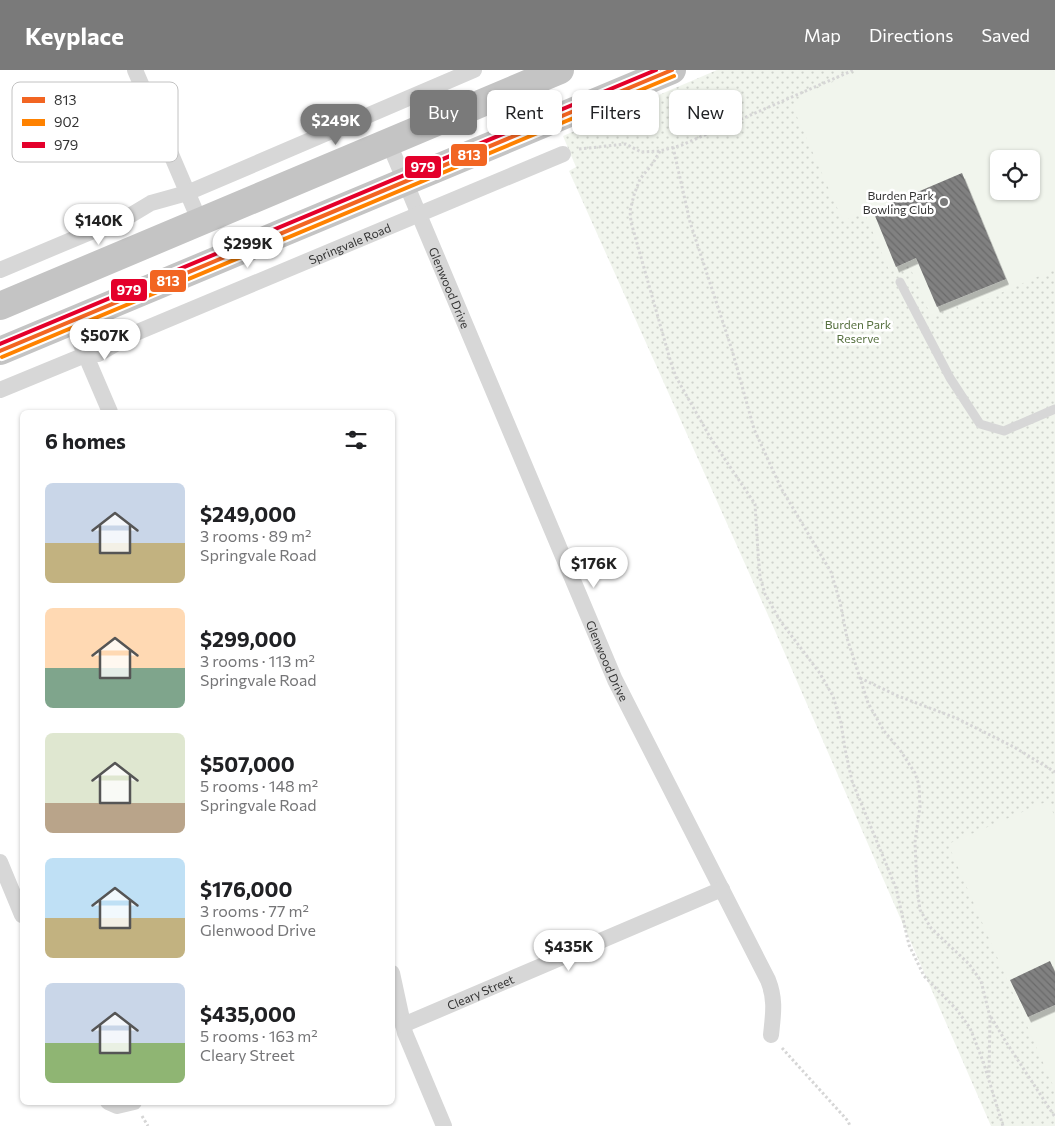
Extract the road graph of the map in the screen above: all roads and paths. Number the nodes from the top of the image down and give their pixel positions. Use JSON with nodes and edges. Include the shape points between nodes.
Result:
{"nodes":[{"id":1,"x":135,"y":70,"type":"edge"},
{"id":2,"x":474,"y":70,"type":"edge"},
{"id":3,"x":560,"y":70,"type":"edge"},
{"id":4,"x":672,"y":70,"type":"edge"},
{"id":5,"x":854,"y":70,"type":"edge"},
{"id":6,"x":140,"y":82,"type":"edge"},
{"id":7,"x":388,"y":141,"type":"junction"},
{"id":8,"x":673,"y":147,"type":"junction"},
{"id":9,"x":660,"y":151,"type":"junction"},
{"id":10,"x":563,"y":154,"type":"joint"},
{"id":11,"x":174,"y":162,"type":"edge"},
{"id":12,"x":406,"y":181,"type":"junction"},
{"id":13,"x":187,"y":193,"type":"junction"},
{"id":14,"x":419,"y":214,"type":"junction"},
{"id":15,"x":200,"y":222,"type":"junction"},
{"id":16,"x":0,"y":270,"type":"edge"},
{"id":17,"x":900,"y":282,"type":"dead end"},
{"id":18,"x":0,"y":306,"type":"edge"},
{"id":19,"x":71,"y":321,"type":"junction"},
{"id":20,"x":0,"y":351,"type":"edge"},
{"id":21,"x":85,"y":355,"type":"junction"},
{"id":22,"x":0,"y":390,"type":"edge"},
{"id":23,"x":1055,"y":409,"type":"edge"},
{"id":24,"x":109,"y":410,"type":"edge"},
{"id":25,"x":860,"y":677,"type":"junction"},
{"id":26,"x":1055,"y":772,"type":"edge"},
{"id":27,"x":0,"y":862,"type":"edge"},
{"id":28,"x":722,"y":889,"type":"junction"},
{"id":29,"x":20,"y":903,"type":"edge"},
{"id":30,"x":395,"y":987,"type":"edge"},
{"id":31,"x":990,"y":1014,"type":"junction"},
{"id":32,"x":403,"y":1025,"type":"junction"},
{"id":33,"x":771,"y":1035,"type":"joint"},
{"id":34,"x":988,"y":1080,"type":"junction"},
{"id":35,"x":1055,"y":1117,"type":"edge"},
{"id":36,"x":444,"y":1126,"type":"edge"},
{"id":37,"x":850,"y":1126,"type":"edge"},
{"id":38,"x":1003,"y":1126,"type":"edge"}],
"edges":[{"from":1,"to":6,"type":"street"},
{"from":2,"to":13,"type":"street"},
{"from":3,"to":7,"type":"highway"},
{"from":4,"to":12,"type":"highway"},
{"from":5,"to":8,"type":"path"},
{"from":7,"to":12,"type":"street","name":"Glenwood Drive"},
{"from":7,"to":15,"type":"highway"},
{"from":8,"to":9,"type":"path"},
{"from":8,"to":25,"type":"path","via":[[690,222],[754,429],[781,488],[831,572]]},
{"from":9,"to":10,"type":"path","via":[[641,152],[626,144],[591,146]]},
{"from":9,"to":34,"type":"path","via":[[640,179],[630,211],[671,363],[710,437],[755,504],[760,576],[765,594],[834,696],[852,781],[896,888],[909,945],[924,976],[970,1028]]},
{"from":10,"to":14,"type":"street","name":"Springvale Road"},
{"from":11,"to":13,"type":"street"},
{"from":12,"to":14,"type":"street","name":"Glenwood Drive"},
{"from":12,"to":19,"type":"highway"},
{"from":13,"to":15,"type":"street"},
{"from":13,"to":16,"type":"street","via":[[151,203],[131,216]]},
{"from":14,"to":21,"type":"street","name":"Springvale Road","via":[[133,334],[98,354]]},
{"from":14,"to":28,"type":"street","name":"Glenwood Drive","via":[[615,680]]},
{"from":15,"to":18,"type":"highway"},
{"from":17,"to":23,"type":"lane","via":[[950,378],[980,424],[1004,431]]},
{"from":19,"to":20,"type":"highway"},
{"from":19,"to":21,"type":"street"},
{"from":21,"to":22,"type":"street","name":"Springvale Road"},
{"from":21,"to":24,"type":"street"},
{"from":25,"to":26,"type":"path","via":[[898,696],[956,718]]},
{"from":25,"to":31,"type":"path","via":[[868,703],[919,785],[920,807],[915,842],[920,910],[931,928],[969,964],[981,981]]},
{"from":27,"to":29,"type":"street"},
{"from":28,"to":32,"type":"street","name":"Cleary Street"},
{"from":28,"to":33,"type":"street","name":"Glenwood Drive","via":[[773,993]]},
{"from":30,"to":32,"type":"street"},
{"from":31,"to":34,"type":"path"},
{"from":31,"to":35,"type":"path"},
{"from":32,"to":36,"type":"street"},
{"from":33,"to":37,"type":"path"},
{"from":34,"to":38,"type":"path"}]}
